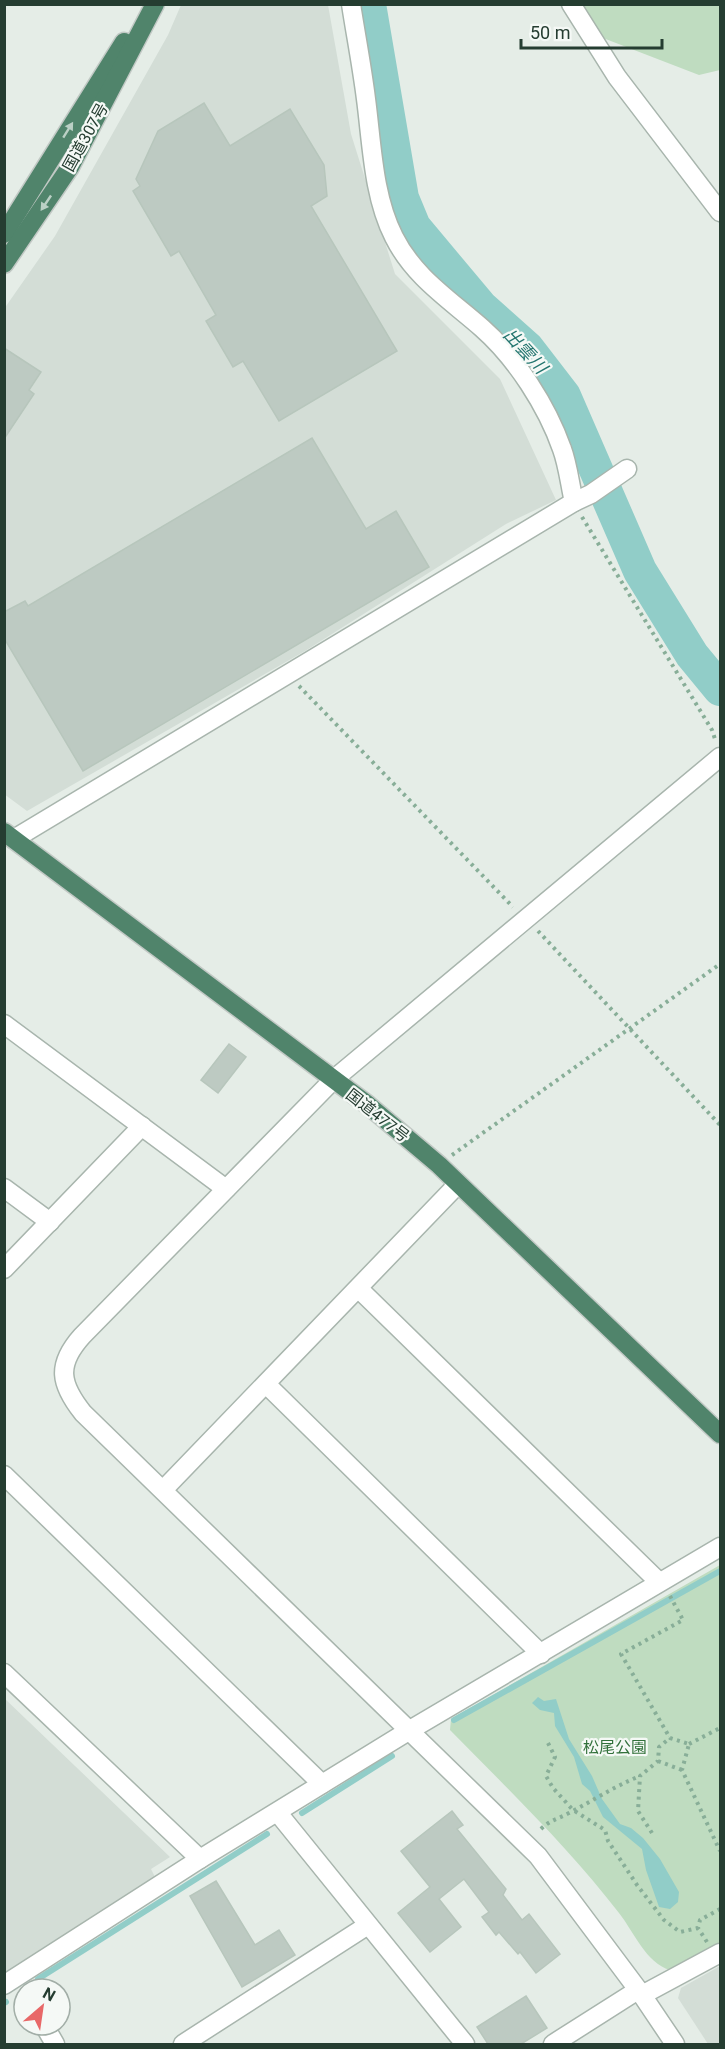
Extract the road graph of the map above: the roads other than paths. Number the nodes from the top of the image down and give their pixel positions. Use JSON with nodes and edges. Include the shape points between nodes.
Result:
{"nodes":[{"id":1,"x":149,"y":4,"type":"edge"},
{"id":2,"x":155,"y":4,"type":"edge"},
{"id":3,"x":351,"y":4,"type":"edge"},
{"id":4,"x":571,"y":4,"type":"edge"},
{"id":5,"x":720,"y":212,"type":"edge"},
{"id":6,"x":4,"y":234,"type":"edge"},
{"id":7,"x":4,"y":264,"type":"edge"},
{"id":8,"x":627,"y":469,"type":"dead end"},
{"id":9,"x":574,"y":502,"type":"junction"},
{"id":10,"x":720,"y":757,"type":"edge"},
{"id":11,"x":9,"y":836,"type":"edge"},
{"id":12,"x":4,"y":1024,"type":"edge"},
{"id":13,"x":333,"y":1080,"type":"junction"},
{"id":14,"x":142,"y":1126,"type":"junction"},
{"id":15,"x":458,"y":1184,"type":"junction"},
{"id":16,"x":4,"y":1188,"type":"edge"},
{"id":17,"x":226,"y":1189,"type":"junction"},
{"id":18,"x":50,"y":1222,"type":"junction"},
{"id":19,"x":4,"y":1269,"type":"edge"},
{"id":20,"x":359,"y":1289,"type":"junction"},
{"id":21,"x":266,"y":1384,"type":"junction"},
{"id":22,"x":720,"y":1434,"type":"edge"},
{"id":23,"x":4,"y":1475,"type":"edge"},
{"id":24,"x":164,"y":1489,"type":"junction"},
{"id":25,"x":720,"y":1547,"type":"edge"},
{"id":26,"x":659,"y":1582,"type":"junction"},
{"id":27,"x":541,"y":1654,"type":"junction"},
{"id":28,"x":4,"y":1673,"type":"edge"},
{"id":29,"x":410,"y":1730,"type":"junction"},
{"id":30,"x":322,"y":1784,"type":"junction"},
{"id":31,"x":278,"y":1813,"type":"junction"},
{"id":32,"x":200,"y":1859,"type":"junction"},
{"id":33,"x":368,"y":1925,"type":"junction"},
{"id":34,"x":718,"y":1954,"type":"edge"},
{"id":35,"x":27,"y":1977,"type":"edge"},
{"id":36,"x":640,"y":1992,"type":"junction"},
{"id":37,"x":458,"y":2042,"type":"edge"},
{"id":38,"x":183,"y":2044,"type":"edge"},
{"id":39,"x":553,"y":2044,"type":"edge"},
{"id":40,"x":675,"y":2044,"type":"edge"}],
"edges":[{"from":6,"to":1,"type":"highway","name":"国道307号","one_way":true},
{"from":2,"to":7,"type":"highway","name":"国道307号","one_way":true,"via":[[69,168]]},
{"from":3,"to":9,"type":"street","via":[[377,183],[393,235],[410,266],[483,329],[512,361],[538,400],[562,449]]},
{"from":4,"to":5,"type":"street","via":[[617,77]]},
{"from":8,"to":9,"type":"street"},
{"from":9,"to":11,"type":"street"},
{"from":10,"to":13,"type":"street"},
{"from":11,"to":13,"type":"highway","name":"国道477号"},
{"from":12,"to":14,"type":"street"},
{"from":13,"to":15,"type":"highway","name":"国道477号"},
{"from":13,"to":17,"type":"street"},
{"from":14,"to":17,"type":"street"},
{"from":14,"to":18,"type":"street"},
{"from":15,"to":20,"type":"street"},
{"from":15,"to":22,"type":"highway","name":"国道477号"},
{"from":16,"to":18,"type":"street"},
{"from":17,"to":24,"type":"street","via":[[82,1335],[64,1368],[65,1387],[83,1413]]},
{"from":18,"to":19,"type":"street"},
{"from":20,"to":21,"type":"street"},
{"from":20,"to":26,"type":"street"},
{"from":21,"to":24,"type":"street"},
{"from":21,"to":27,"type":"street"},
{"from":23,"to":30,"type":"street"},
{"from":24,"to":29,"type":"street"},
{"from":25,"to":26,"type":"street"},
{"from":26,"to":27,"type":"street"},
{"from":27,"to":29,"type":"street"},
{"from":28,"to":32,"type":"street"},
{"from":29,"to":30,"type":"street"},
{"from":29,"to":36,"type":"street","via":[[538,1856]]},
{"from":30,"to":31,"type":"street"},
{"from":31,"to":32,"type":"street"},
{"from":31,"to":33,"type":"street"},
{"from":32,"to":35,"type":"street"},
{"from":33,"to":37,"type":"street"},
{"from":33,"to":38,"type":"street"},
{"from":34,"to":36,"type":"street"},
{"from":36,"to":39,"type":"street"},
{"from":36,"to":40,"type":"street"}]}
